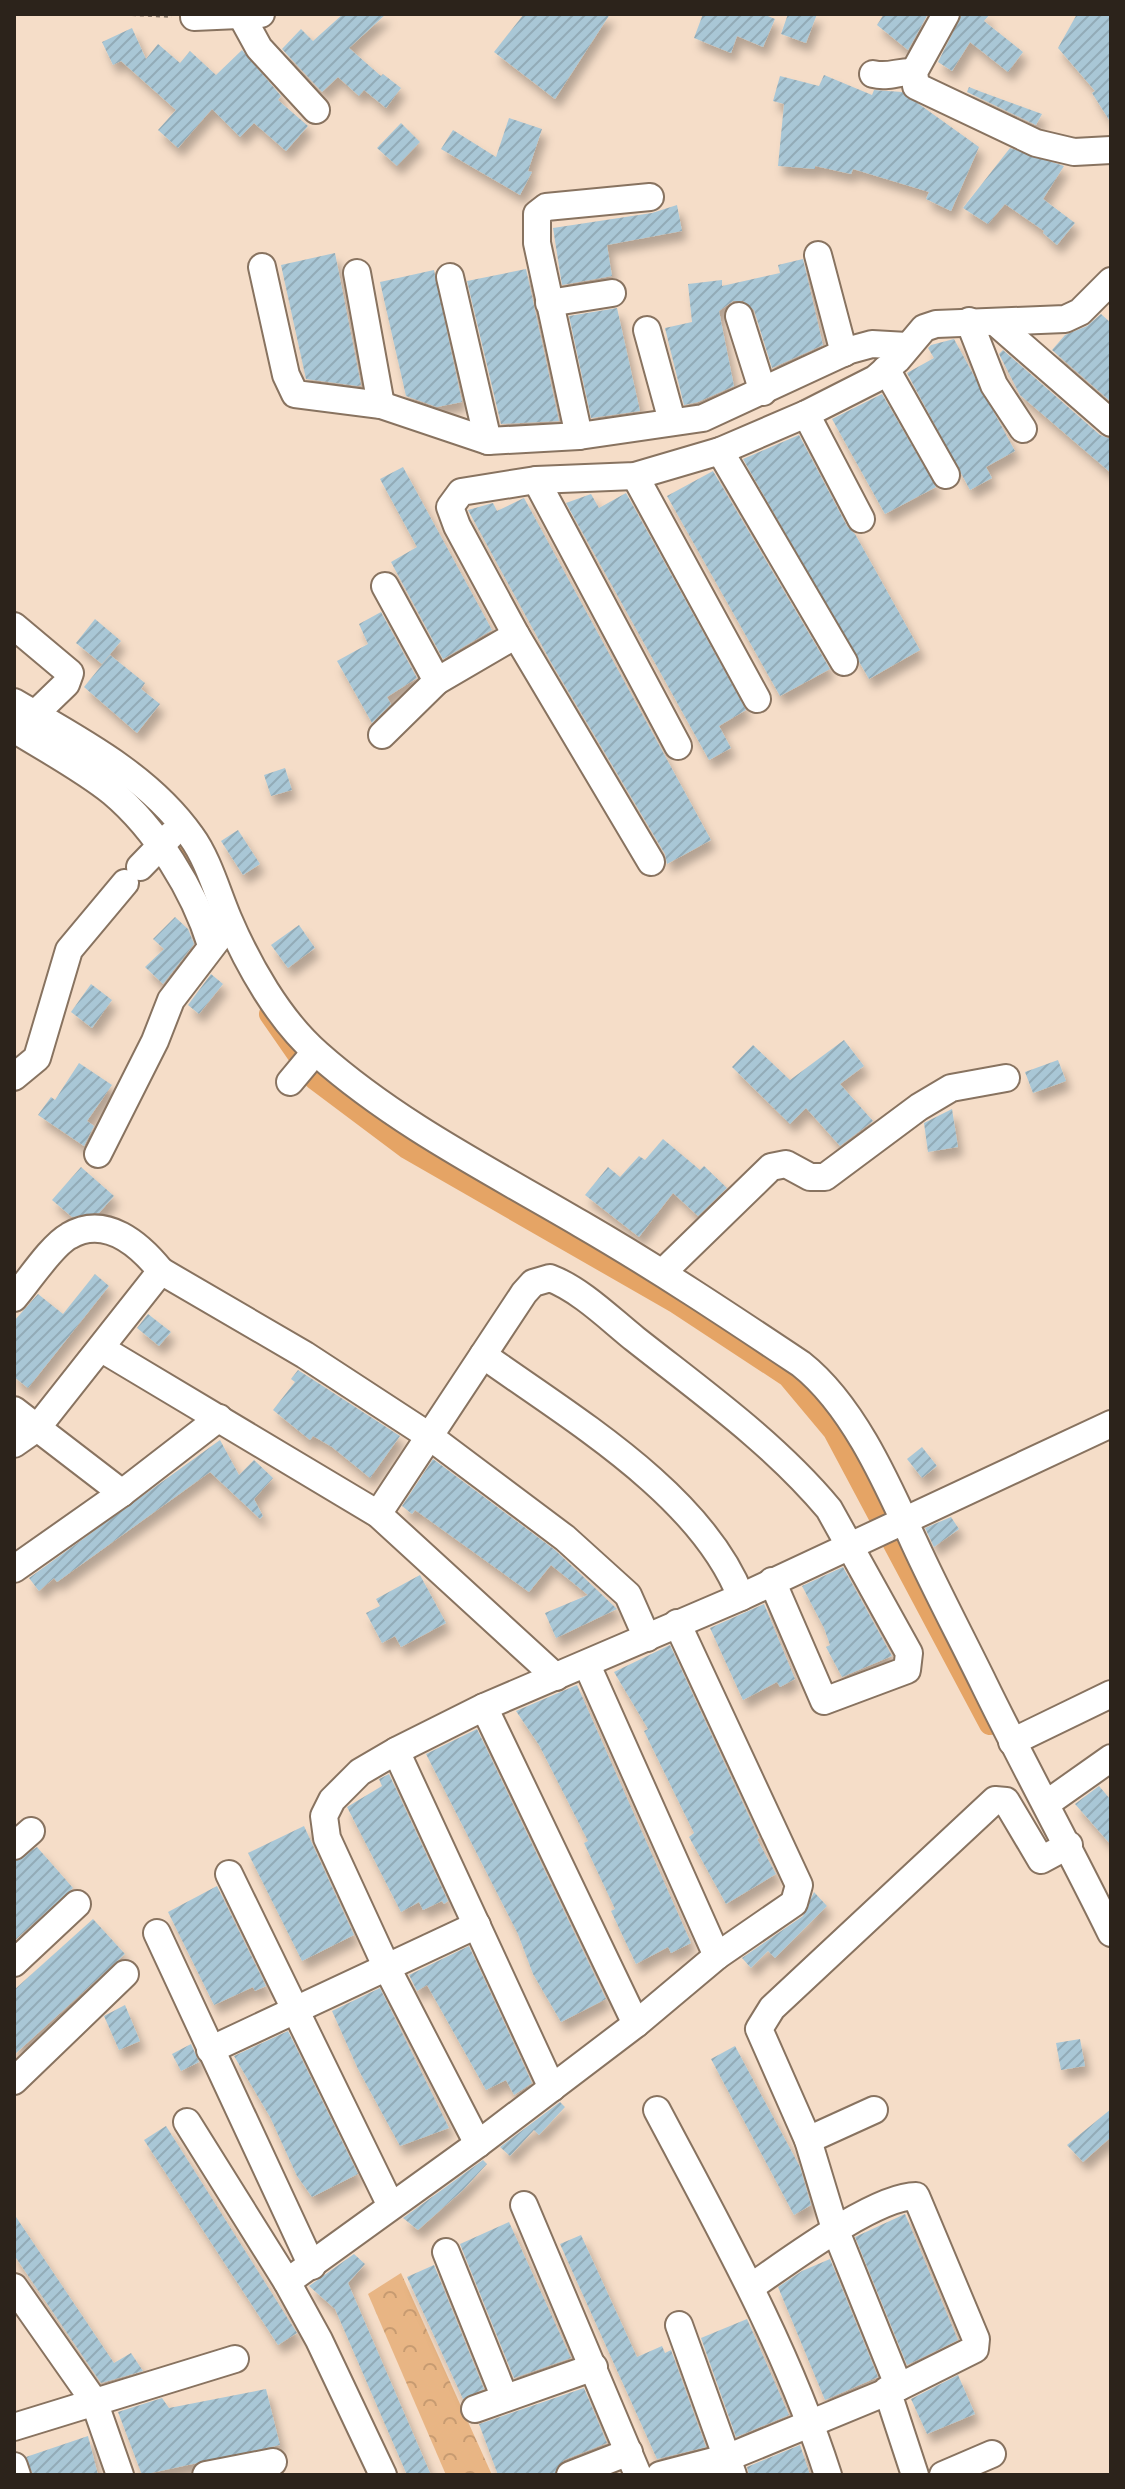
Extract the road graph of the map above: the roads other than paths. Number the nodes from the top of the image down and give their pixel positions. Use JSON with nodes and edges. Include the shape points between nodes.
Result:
{"nodes":[{"id":1,"x":946,"y":14,"type":"edge"},
{"id":2,"x":194,"y":16,"type":"edge"},
{"id":3,"x":251,"y":16,"type":"edge"},
{"id":4,"x":914,"y":72,"type":"junction"},
{"id":5,"x":873,"y":74,"type":"dead end"},
{"id":6,"x":316,"y":110,"type":"dead end"},
{"id":7,"x":1111,"y":150,"type":"edge"},
{"id":8,"x":650,"y":197,"type":"dead end"},
{"id":9,"x":818,"y":255,"type":"dead end"},
{"id":10,"x":262,"y":267,"type":"dead end"},
{"id":11,"x":357,"y":273,"type":"dead end"},
{"id":12,"x":450,"y":277,"type":"dead end"},
{"id":13,"x":1108,"y":289,"type":"edge"},
{"id":14,"x":612,"y":293,"type":"dead end"},
{"id":15,"x":549,"y":303,"type":"junction"},
{"id":16,"x":739,"y":316,"type":"dead end"},
{"id":17,"x":982,"y":321,"type":"junction"},
{"id":18,"x":647,"y":330,"type":"dead end"},
{"id":19,"x":907,"y":346,"type":"junction"},
{"id":20,"x":844,"y":353,"type":"junction"},
{"id":21,"x":886,"y":369,"type":"junction"},
{"id":22,"x":763,"y":392,"type":"junction"},
{"id":23,"x":381,"y":405,"type":"junction"},
{"id":24,"x":806,"y":414,"type":"junction"},
{"id":25,"x":672,"y":421,"type":"junction"},
{"id":26,"x":1111,"y":423,"type":"edge"},
{"id":27,"x":1023,"y":429,"type":"dead end"},
{"id":28,"x":579,"y":436,"type":"junction"},
{"id":29,"x":488,"y":441,"type":"junction"},
{"id":30,"x":720,"y":451,"type":"junction"},
{"id":31,"x":946,"y":475,"type":"dead end"},
{"id":32,"x":635,"y":476,"type":"junction"},
{"id":33,"x":536,"y":480,"type":"junction"},
{"id":34,"x":861,"y":519,"type":"dead end"},
{"id":35,"x":385,"y":586,"type":"dead end"},
{"id":36,"x":14,"y":626,"type":"edge"},
{"id":37,"x":516,"y":635,"type":"junction"},
{"id":38,"x":844,"y":662,"type":"dead end"},
{"id":39,"x":437,"y":681,"type":"junction"},
{"id":40,"x":757,"y":699,"type":"dead end"},
{"id":41,"x":21,"y":715,"type":"edge"},
{"id":42,"x":382,"y":735,"type":"dead end"},
{"id":43,"x":678,"y":746,"type":"dead end"},
{"id":44,"x":171,"y":835,"type":"junction"},
{"id":45,"x":651,"y":862,"type":"dead end"},
{"id":46,"x":221,"y":934,"type":"junction"},
{"id":47,"x":14,"y":1077,"type":"edge"},
{"id":48,"x":1006,"y":1078,"type":"dead end"},
{"id":49,"x":98,"y":1154,"type":"dead end"},
{"id":50,"x":161,"y":1271,"type":"junction"},
{"id":51,"x":663,"y":1272,"type":"junction"},
{"id":52,"x":14,"y":1298,"type":"edge"},
{"id":53,"x":102,"y":1349,"type":"junction"},
{"id":54,"x":483,"y":1355,"type":"junction"},
{"id":55,"x":14,"y":1410,"type":"edge"},
{"id":56,"x":219,"y":1418,"type":"junction"},
{"id":57,"x":1111,"y":1424,"type":"edge"},
{"id":58,"x":37,"y":1428,"type":"junction"},
{"id":59,"x":429,"y":1436,"type":"junction"},
{"id":60,"x":14,"y":1444,"type":"edge"},
{"id":61,"x":122,"y":1493,"type":"junction"},
{"id":62,"x":378,"y":1514,"type":"junction"},
{"id":63,"x":900,"y":1522,"type":"junction"},
{"id":64,"x":855,"y":1543,"type":"junction"},
{"id":65,"x":14,"y":1569,"type":"edge"},
{"id":66,"x":772,"y":1581,"type":"junction"},
{"id":67,"x":741,"y":1597,"type":"junction"},
{"id":68,"x":677,"y":1623,"type":"junction"},
{"id":69,"x":647,"y":1638,"type":"junction"},
{"id":70,"x":587,"y":1665,"type":"junction"},
{"id":71,"x":556,"y":1677,"type":"junction"},
{"id":72,"x":1111,"y":1694,"type":"edge"},
{"id":73,"x":484,"y":1707,"type":"junction"},
{"id":74,"x":1012,"y":1742,"type":"junction"},
{"id":75,"x":396,"y":1751,"type":"junction"},
{"id":76,"x":1111,"y":1758,"type":"edge"},
{"id":77,"x":1046,"y":1804,"type":"junction"},
{"id":78,"x":1059,"y":1851,"type":"junction"},
{"id":79,"x":229,"y":1874,"type":"dead end"},
{"id":80,"x":77,"y":1904,"type":"dead end"},
{"id":81,"x":477,"y":1925,"type":"junction"},
{"id":82,"x":157,"y":1933,"type":"dead end"},
{"id":83,"x":1111,"y":1933,"type":"edge"},
{"id":84,"x":717,"y":1956,"type":"junction"},
{"id":85,"x":14,"y":1963,"type":"edge"},
{"id":86,"x":386,"y":1966,"type":"junction"},
{"id":87,"x":125,"y":1974,"type":"dead end"},
{"id":88,"x":297,"y":2008,"type":"junction"},
{"id":89,"x":636,"y":2024,"type":"junction"},
{"id":90,"x":210,"y":2050,"type":"junction"},
{"id":91,"x":14,"y":2081,"type":"edge"},
{"id":92,"x":552,"y":2088,"type":"junction"},
{"id":93,"x":657,"y":2110,"type":"dead end"},
{"id":94,"x":874,"y":2110,"type":"dead end"},
{"id":95,"x":187,"y":2122,"type":"dead end"},
{"id":96,"x":808,"y":2140,"type":"junction"},
{"id":97,"x":478,"y":2144,"type":"junction"},
{"id":98,"x":524,"y":2205,"type":"dead end"},
{"id":99,"x":391,"y":2206,"type":"junction"},
{"id":100,"x":835,"y":2229,"type":"junction"},
{"id":101,"x":446,"y":2252,"type":"dead end"},
{"id":102,"x":312,"y":2266,"type":"junction"},
{"id":103,"x":287,"y":2282,"type":"junction"},
{"id":104,"x":14,"y":2287,"type":"edge"},
{"id":105,"x":751,"y":2287,"type":"junction"},
{"id":106,"x":679,"y":2325,"type":"dead end"},
{"id":107,"x":235,"y":2359,"type":"dead end"},
{"id":108,"x":594,"y":2367,"type":"junction"},
{"id":109,"x":893,"y":2389,"type":"junction"},
{"id":110,"x":504,"y":2396,"type":"junction"},
{"id":111,"x":94,"y":2401,"type":"junction"},
{"id":112,"x":475,"y":2409,"type":"dead end"},
{"id":113,"x":811,"y":2422,"type":"junction"},
{"id":114,"x":14,"y":2427,"type":"edge"},
{"id":115,"x":992,"y":2454,"type":"dead end"},
{"id":116,"x":273,"y":2462,"type":"dead end"},
{"id":117,"x":633,"y":2464,"type":"edge"},
{"id":118,"x":14,"y":2466,"type":"edge"},
{"id":119,"x":731,"y":2466,"type":"edge"},
{"id":120,"x":17,"y":2475,"type":"edge"},
{"id":121,"x":120,"y":2475,"type":"edge"},
{"id":122,"x":206,"y":2475,"type":"edge"},
{"id":123,"x":383,"y":2475,"type":"edge"},
{"id":124,"x":570,"y":2475,"type":"edge"},
{"id":125,"x":660,"y":2475,"type":"edge"},
{"id":126,"x":828,"y":2475,"type":"edge"},
{"id":127,"x":915,"y":2475,"type":"edge"},
{"id":128,"x":943,"y":2475,"type":"edge"}],
"edges":[{"from":1,"to":4,"type":"street"},
{"from":2,"to":3,"type":"street"},
{"from":3,"to":6,"type":"street","via":[[259,48]]},
{"from":4,"to":5,"type":"street"},
{"from":4,"to":7,"type":"street","via":[[916,86],[924,93],[1036,143],[1074,152]]},
{"from":8,"to":15,"type":"street","via":[[546,207],[537,214]]},
{"from":9,"to":20,"type":"street"},
{"from":10,"to":23,"type":"street","via":[[290,388],[303,397]]},
{"from":11,"to":23,"type":"street"},
{"from":12,"to":29,"type":"street"},
{"from":13,"to":17,"type":"street","via":[[1065,319]]},
{"from":14,"to":15,"type":"street"},
{"from":15,"to":28,"type":"street"},
{"from":16,"to":22,"type":"street"},
{"from":17,"to":19,"type":"street","via":[[936,324],[924,328]]},
{"from":17,"to":26,"type":"street"},
{"from":17,"to":27,"type":"street","via":[[994,385]]},
{"from":18,"to":25,"type":"street"},
{"from":19,"to":20,"type":"street","via":[[872,344]]},
{"from":19,"to":21,"type":"street"},
{"from":20,"to":22,"type":"street"},
{"from":21,"to":24,"type":"street"},
{"from":21,"to":31,"type":"street"},
{"from":22,"to":25,"type":"street","via":[[703,418]]},
{"from":23,"to":29,"type":"street"},
{"from":24,"to":30,"type":"street"},
{"from":24,"to":34,"type":"street"},
{"from":25,"to":28,"type":"street"},
{"from":28,"to":29,"type":"street"},
{"from":30,"to":32,"type":"street"},
{"from":30,"to":38,"type":"street"},
{"from":32,"to":33,"type":"street"},
{"from":32,"to":40,"type":"street"},
{"from":33,"to":37,"type":"street","via":[[461,492],[450,507]]},
{"from":33,"to":43,"type":"street"},
{"from":35,"to":39,"type":"street"},
{"from":36,"to":41,"type":"street","via":[[70,673],[66,684]]},
{"from":37,"to":39,"type":"street"},
{"from":37,"to":45,"type":"street"},
{"from":39,"to":42,"type":"street"},
{"from":41,"to":44,"type":"street","via":[[120,767],[168,806]]},
{"from":44,"to":46,"type":"street","via":[[199,913]]},
{"from":44,"to":47,"type":"street","via":[[69,950],[37,1058]]},
{"from":46,"to":49,"type":"street","via":[[171,1000]]},
{"from":46,"to":51,"type":"street","via":[[281,1011],[304,1065]]},
{"from":48,"to":51,"type":"street","via":[[951,1088],[825,1177],[810,1177],[786,1164],[771,1167]]},
{"from":50,"to":52,"type":"street","via":[[127,1236],[85,1232],[60,1244]]},
{"from":50,"to":53,"type":"street"},
{"from":50,"to":59,"type":"street"},
{"from":51,"to":63,"type":"street","via":[[809,1370],[866,1445]]},
{"from":53,"to":56,"type":"street"},
{"from":53,"to":58,"type":"street"},
{"from":54,"to":59,"type":"street"},
{"from":54,"to":64,"type":"street","via":[[533,1283],[544,1278],[558,1281],[741,1423],[802,1479]]},
{"from":54,"to":67,"type":"street","via":[[628,1459],[705,1533]]},
{"from":55,"to":58,"type":"street"},
{"from":56,"to":61,"type":"street"},
{"from":56,"to":62,"type":"street"},
{"from":57,"to":63,"type":"street"},
{"from":58,"to":60,"type":"street"},
{"from":58,"to":61,"type":"street"},
{"from":59,"to":62,"type":"street"},
{"from":59,"to":69,"type":"street","via":[[620,1586],[635,1605]]},
{"from":61,"to":65,"type":"street"},
{"from":62,"to":71,"type":"street"},
{"from":63,"to":64,"type":"street"},
{"from":63,"to":74,"type":"street"},
{"from":64,"to":66,"type":"street"},
{"from":64,"to":66,"type":"street","via":[[909,1653],[907,1670],[824,1701]]},
{"from":66,"to":67,"type":"street"},
{"from":67,"to":68,"type":"street"},
{"from":68,"to":69,"type":"street"},
{"from":68,"to":84,"type":"street","via":[[799,1885],[794,1903]]},
{"from":69,"to":70,"type":"street"},
{"from":70,"to":71,"type":"street"},
{"from":70,"to":84,"type":"street"},
{"from":71,"to":73,"type":"street"},
{"from":72,"to":74,"type":"street"},
{"from":73,"to":75,"type":"street"},
{"from":73,"to":89,"type":"street"},
{"from":74,"to":77,"type":"street"},
{"from":75,"to":81,"type":"street"},
{"from":75,"to":86,"type":"street","via":[[350,1781],[332,1800],[323,1822]]},
{"from":76,"to":77,"type":"street"},
{"from":77,"to":78,"type":"street"},
{"from":78,"to":83,"type":"street"},
{"from":78,"to":96,"type":"street","via":[[1037,1855],[1006,1801],[995,1800],[764,2017],[759,2029]]},
{"from":79,"to":88,"type":"street"},
{"from":80,"to":85,"type":"street"},
{"from":81,"to":86,"type":"street"},
{"from":81,"to":92,"type":"street"},
{"from":82,"to":90,"type":"street"},
{"from":84,"to":89,"type":"street"},
{"from":86,"to":88,"type":"street"},
{"from":86,"to":97,"type":"street"},
{"from":87,"to":91,"type":"street"},
{"from":88,"to":90,"type":"street"},
{"from":88,"to":99,"type":"street"},
{"from":89,"to":92,"type":"street"},
{"from":90,"to":102,"type":"street"},
{"from":92,"to":97,"type":"street"},
{"from":93,"to":105,"type":"street"},
{"from":94,"to":96,"type":"street"},
{"from":95,"to":103,"type":"street"},
{"from":96,"to":100,"type":"street"},
{"from":97,"to":99,"type":"street"},
{"from":98,"to":108,"type":"street"},
{"from":99,"to":102,"type":"street"},
{"from":100,"to":105,"type":"street"},
{"from":100,"to":109,"type":"street"},
{"from":100,"to":109,"type":"street","via":[[911,2196],[919,2199],[976,2345],[971,2353]]},
{"from":101,"to":110,"type":"street"},
{"from":102,"to":103,"type":"street"},
{"from":103,"to":123,"type":"street"},
{"from":104,"to":111,"type":"street"},
{"from":105,"to":113,"type":"street"},
{"from":106,"to":119,"type":"street"},
{"from":107,"to":111,"type":"street"},
{"from":108,"to":110,"type":"street"},
{"from":108,"to":117,"type":"street"},
{"from":109,"to":113,"type":"street"},
{"from":109,"to":127,"type":"street"},
{"from":110,"to":112,"type":"street"},
{"from":111,"to":114,"type":"street"},
{"from":111,"to":121,"type":"street"},
{"from":113,"to":119,"type":"street"},
{"from":113,"to":126,"type":"street"},
{"from":115,"to":128,"type":"street"},
{"from":116,"to":122,"type":"street"},
{"from":117,"to":124,"type":"street"},
{"from":118,"to":120,"type":"street"},
{"from":119,"to":125,"type":"street"}]}
